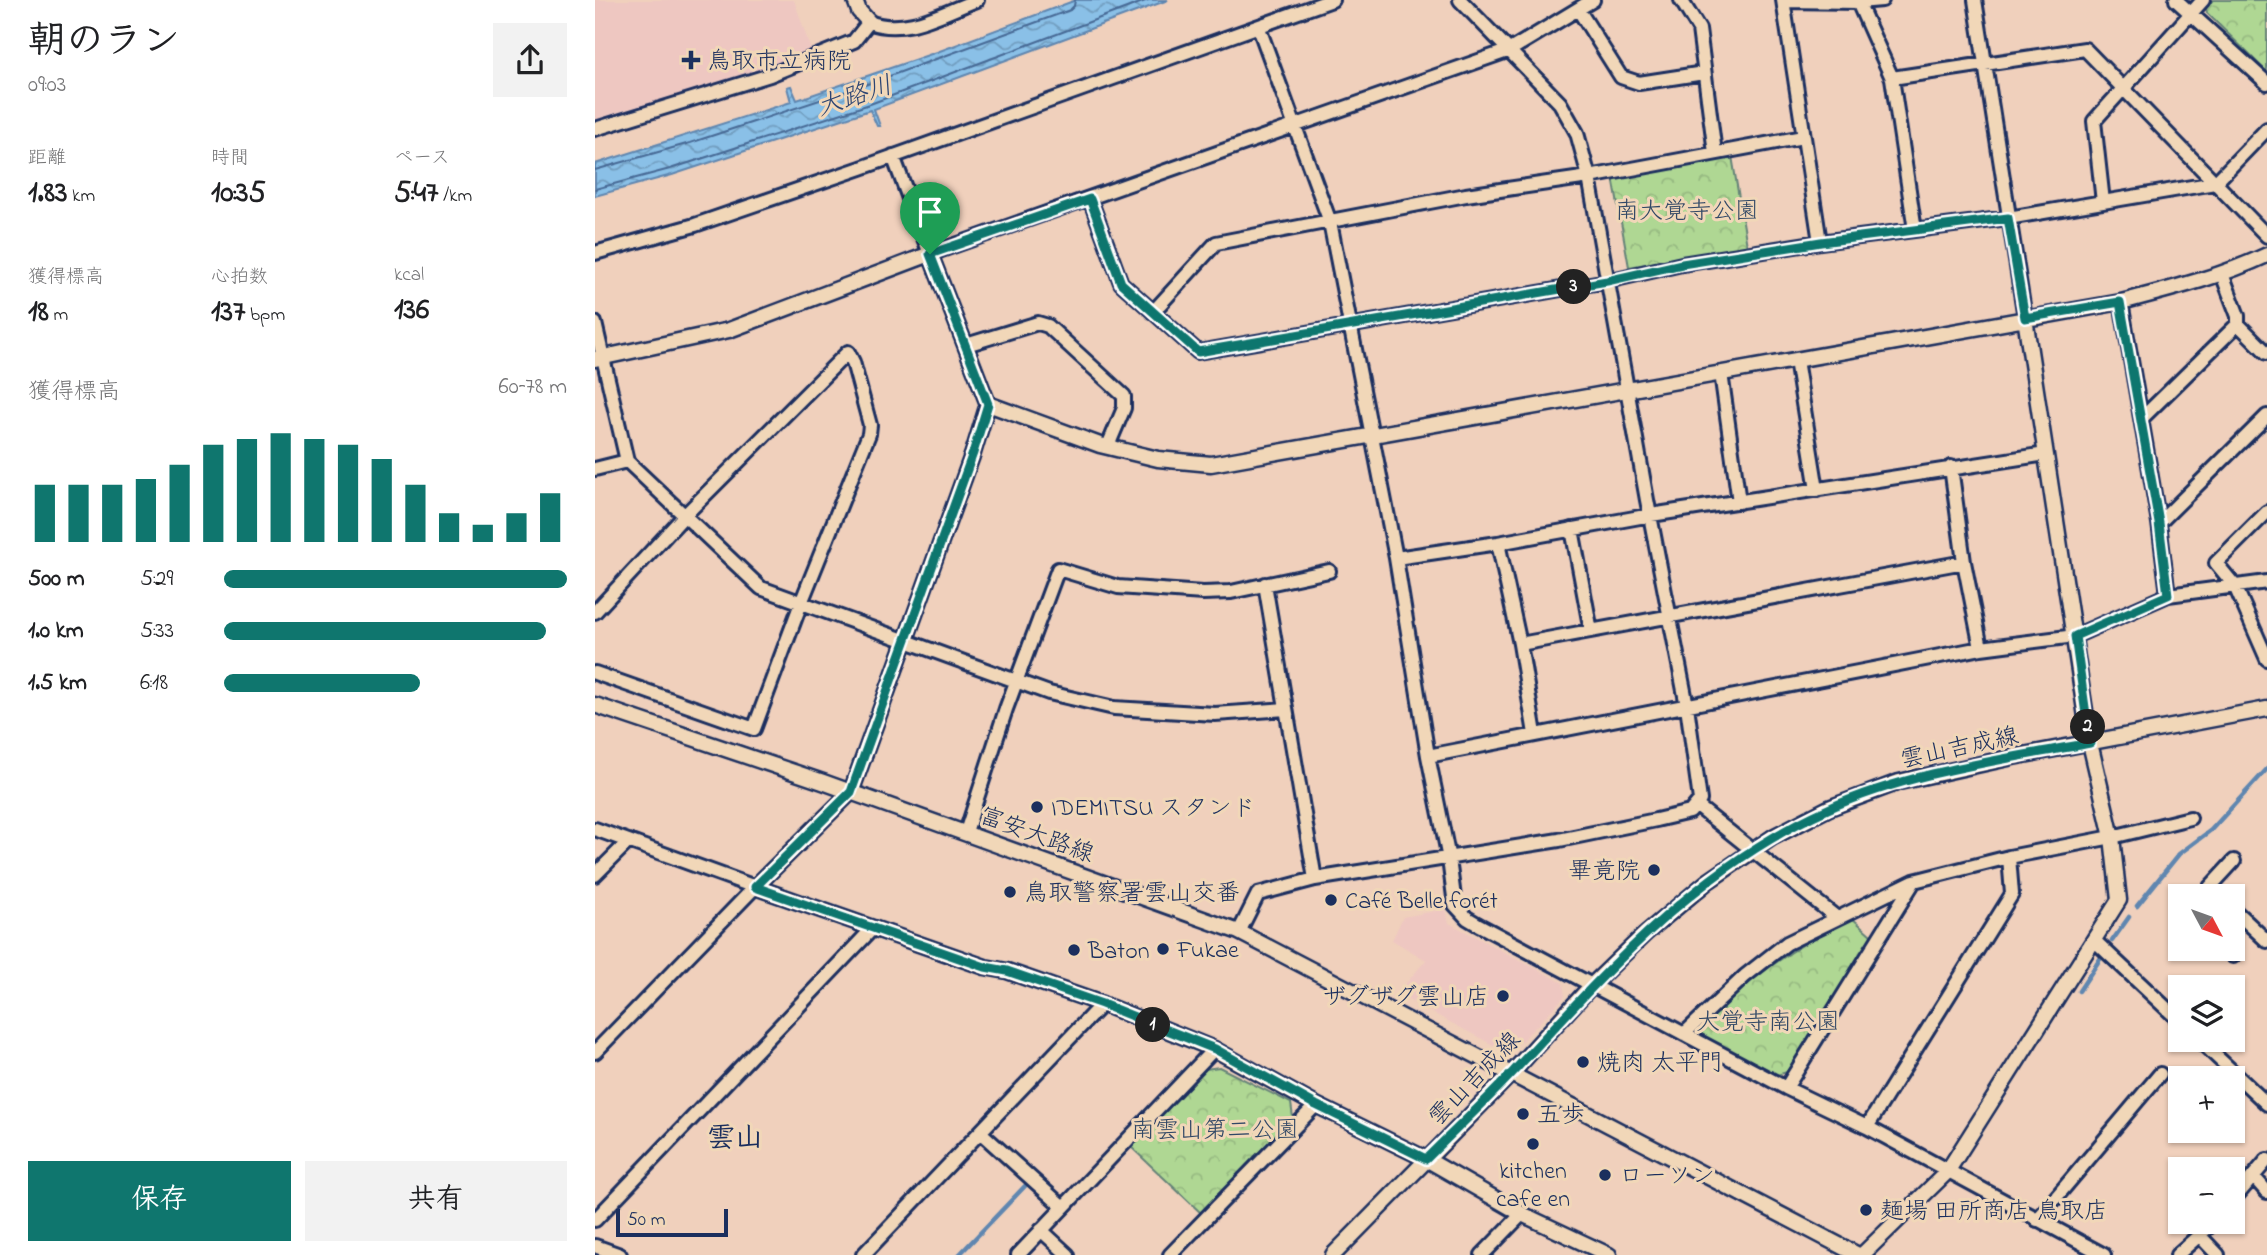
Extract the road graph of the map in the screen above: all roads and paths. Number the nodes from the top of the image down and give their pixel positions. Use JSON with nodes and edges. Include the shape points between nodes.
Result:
{"nodes":[{"id":1,"x":855,"y":0,"type":"edge"},
{"id":2,"x":977,"y":0,"type":"edge"},
{"id":3,"x":1332,"y":0,"type":"edge"},
{"id":4,"x":1459,"y":0,"type":"edge"},
{"id":5,"x":1593,"y":0,"type":"edge"},
{"id":6,"x":1681,"y":0,"type":"edge"},
{"id":7,"x":1882,"y":0,"type":"edge"},
{"id":8,"x":1975,"y":0,"type":"edge"},
{"id":9,"x":2176,"y":0,"type":"edge"},
{"id":10,"x":2203,"y":0,"type":"edge"},
{"id":11,"x":1783,"y":1,"type":"edge"},
{"id":12,"x":1858,"y":2,"type":"junction"},
{"id":13,"x":1579,"y":9,"type":"junction"},
{"id":14,"x":2190,"y":13,"type":"junction"},
{"id":15,"x":869,"y":22,"type":"junction"},
{"id":16,"x":1259,"y":28,"type":"junction"},
{"id":17,"x":1510,"y":50,"type":"junction"},
{"id":18,"x":1986,"y":63,"type":"junction"},
{"id":19,"x":1704,"y":73,"type":"junction"},
{"id":20,"x":1892,"y":78,"type":"junction"},
{"id":21,"x":2267,"y":83,"type":"edge"},
{"id":22,"x":2123,"y":90,"type":"junction"},
{"id":23,"x":1296,"y":125,"type":"junction"},
{"id":24,"x":595,"y":129,"type":"edge"},
{"id":25,"x":2267,"y":129,"type":"edge"},
{"id":26,"x":1803,"y":137,"type":"junction"},
{"id":27,"x":1714,"y":153,"type":"junction"},
{"id":28,"x":893,"y":156,"type":"junction"},
{"id":29,"x":1589,"y":177,"type":"junction"},
{"id":30,"x":2215,"y":183,"type":"junction"},
{"id":31,"x":1090,"y":199,"type":"junction"},
{"id":32,"x":2103,"y":202,"type":"junction"},
{"id":33,"x":2008,"y":218,"type":"junction"},
{"id":34,"x":1330,"y":222,"type":"junction"},
{"id":35,"x":1915,"y":230,"type":"junction"},
{"id":36,"x":2267,"y":236,"type":"edge"},
{"id":37,"x":1821,"y":242,"type":"junction"},
{"id":38,"x":595,"y":253,"type":"edge"},
{"id":39,"x":930,"y":254,"type":"junction"},
{"id":40,"x":2267,"y":256,"type":"edge"},
{"id":41,"x":2222,"y":274,"type":"junction"},
{"id":42,"x":1607,"y":281,"type":"junction"},
{"id":43,"x":2120,"y":302,"type":"junction"},
{"id":44,"x":1153,"y":312,"type":"junction"},
{"id":45,"x":2025,"y":318,"type":"junction"},
{"id":46,"x":595,"y":323,"type":"edge"},
{"id":47,"x":2238,"y":324,"type":"junction"},
{"id":48,"x":1351,"y":326,"type":"junction"},
{"id":49,"x":966,"y":345,"type":"junction"},
{"id":50,"x":2267,"y":353,"type":"edge"},
{"id":51,"x":599,"y":358,"type":"edge"},
{"id":52,"x":1796,"y":360,"type":"junction"},
{"id":53,"x":1721,"y":373,"type":"junction"},
{"id":54,"x":1627,"y":388,"type":"junction"},
{"id":55,"x":988,"y":404,"type":"junction"},
{"id":56,"x":2267,"y":416,"type":"edge"},
{"id":57,"x":2141,"y":419,"type":"junction"},
{"id":58,"x":1373,"y":437,"type":"junction"},
{"id":59,"x":1108,"y":446,"type":"junction"},
{"id":60,"x":2046,"y":454,"type":"junction"},
{"id":61,"x":627,"y":461,"type":"junction"},
{"id":62,"x":1951,"y":467,"type":"junction"},
{"id":63,"x":595,"y":469,"type":"edge"},
{"id":64,"x":1817,"y":490,"type":"junction"},
{"id":65,"x":1739,"y":502,"type":"junction"},
{"id":66,"x":2267,"y":512,"type":"edge"},
{"id":67,"x":1651,"y":515,"type":"junction"},
{"id":68,"x":684,"y":516,"type":"junction"},
{"id":69,"x":2159,"y":523,"type":"junction"},
{"id":70,"x":1572,"y":529,"type":"junction"},
{"id":71,"x":1498,"y":543,"type":"junction"},
{"id":72,"x":1396,"y":558,"type":"junction"},
{"id":73,"x":1964,"y":562,"type":"junction"},
{"id":74,"x":1329,"y":571,"type":"dead end"},
{"id":75,"x":2267,"y":582,"type":"edge"},
{"id":76,"x":1265,"y":584,"type":"junction"},
{"id":77,"x":2235,"y":586,"type":"junction"},
{"id":78,"x":2168,"y":595,"type":"junction"},
{"id":79,"x":801,"y":603,"type":"junction"},
{"id":80,"x":595,"y":612,"type":"edge"},
{"id":81,"x":1669,"y":615,"type":"junction"},
{"id":82,"x":1591,"y":631,"type":"junction"},
{"id":83,"x":2075,"y":636,"type":"junction"},
{"id":84,"x":905,"y":640,"type":"junction"},
{"id":85,"x":1520,"y":644,"type":"junction"},
{"id":86,"x":1982,"y":648,"type":"junction"},
{"id":87,"x":2267,"y":659,"type":"edge"},
{"id":88,"x":595,"y":673,"type":"edge"},
{"id":89,"x":1017,"y":680,"type":"junction"},
{"id":90,"x":595,"y":705,"type":"edge"},
{"id":91,"x":1687,"y":706,"type":"junction"},
{"id":92,"x":1286,"y":709,"type":"junction"},
{"id":93,"x":2267,"y":709,"type":"edge"},
{"id":94,"x":1535,"y":734,"type":"junction"},
{"id":95,"x":2090,"y":743,"type":"junction"},
{"id":96,"x":1428,"y":756,"type":"junction"},
{"id":97,"x":851,"y":792,"type":"junction"},
{"id":98,"x":1696,"y":805,"type":"junction"},
{"id":99,"x":2189,"y":818,"type":"dead end"},
{"id":100,"x":595,"y":829,"type":"edge"},
{"id":101,"x":966,"y":832,"type":"junction"},
{"id":102,"x":2112,"y":837,"type":"junction"},
{"id":103,"x":628,"y":842,"type":"junction"},
{"id":104,"x":1752,"y":851,"type":"junction"},
{"id":105,"x":2009,"y":857,"type":"junction"},
{"id":106,"x":1449,"y":859,"type":"junction"},
{"id":107,"x":2234,"y":861,"type":"dead end"},
{"id":108,"x":595,"y":875,"type":"edge"},
{"id":109,"x":1315,"y":879,"type":"junction"},
{"id":110,"x":1914,"y":881,"type":"junction"},
{"id":111,"x":2213,"y":884,"type":"edge"},
{"id":112,"x":755,"y":887,"type":"junction"},
{"id":113,"x":1837,"y":919,"type":"junction"},
{"id":114,"x":2245,"y":921,"type":"edge"},
{"id":115,"x":873,"y":928,"type":"junction"},
{"id":116,"x":1239,"y":932,"type":"junction"},
{"id":117,"x":2095,"y":941,"type":"junction"},
{"id":118,"x":2267,"y":942,"type":"edge"},
{"id":119,"x":1592,"y":985,"type":"junction"},
{"id":120,"x":1102,"y":1004,"type":"junction"},
{"id":121,"x":2168,"y":1010,"type":"edge"},
{"id":122,"x":1684,"y":1034,"type":"junction"},
{"id":123,"x":1215,"y":1049,"type":"junction"},
{"id":124,"x":595,"y":1052,"type":"edge"},
{"id":125,"x":2212,"y":1052,"type":"edge"},
{"id":126,"x":2160,"y":1074,"type":"dead end"},
{"id":127,"x":1510,"y":1075,"type":"junction"},
{"id":128,"x":1786,"y":1088,"type":"junction"},
{"id":129,"x":2267,"y":1104,"type":"edge"},
{"id":130,"x":1316,"y":1105,"type":"junction"},
{"id":131,"x":1867,"y":1127,"type":"junction"},
{"id":132,"x":980,"y":1132,"type":"junction"},
{"id":133,"x":1426,"y":1159,"type":"junction"},
{"id":134,"x":2267,"y":1160,"type":"edge"},
{"id":135,"x":1947,"y":1172,"type":"junction"},
{"id":136,"x":2253,"y":1176,"type":"junction"},
{"id":137,"x":2245,"y":1186,"type":"edge"},
{"id":138,"x":2267,"y":1192,"type":"edge"},
{"id":139,"x":1063,"y":1207,"type":"junction"},
{"id":140,"x":1522,"y":1214,"type":"junction"},
{"id":141,"x":595,"y":1220,"type":"edge"},
{"id":142,"x":2037,"y":1220,"type":"junction"},
{"id":143,"x":1041,"y":1230,"type":"junction"},
{"id":144,"x":2199,"y":1235,"type":"joint"},
{"id":145,"x":595,"y":1246,"type":"edge"},
{"id":146,"x":1606,"y":1254,"type":"edge"},
{"id":147,"x":2214,"y":1254,"type":"edge"},
{"id":148,"x":620,"y":1255,"type":"edge"},
{"id":149,"x":863,"y":1255,"type":"edge"},
{"id":150,"x":1018,"y":1255,"type":"edge"},
{"id":151,"x":1068,"y":1255,"type":"edge"},
{"id":152,"x":1170,"y":1255,"type":"edge"},
{"id":153,"x":1333,"y":1255,"type":"edge"},
{"id":154,"x":1482,"y":1255,"type":"edge"},
{"id":155,"x":1860,"y":1255,"type":"edge"},
{"id":156,"x":2104,"y":1255,"type":"edge"},
{"id":157,"x":2177,"y":1255,"type":"edge"}],
"edges":[{"from":1,"to":15,"type":"street"},
{"from":2,"to":15,"type":"street","via":[[904,27]]},
{"from":3,"to":16,"type":"street"},
{"from":4,"to":17,"type":"street"},
{"from":5,"to":13,"type":"street"},
{"from":6,"to":19,"type":"street","via":[[1699,29]]},
{"from":7,"to":12,"type":"street"},
{"from":8,"to":18,"type":"street"},
{"from":9,"to":14,"type":"street"},
{"from":10,"to":14,"type":"street"},
{"from":11,"to":12,"type":"street"},
{"from":11,"to":26,"type":"street"},
{"from":12,"to":20,"type":"street"},
{"from":13,"to":17,"type":"street"},
{"from":13,"to":19,"type":"street","via":[[1621,77],[1639,83]]},
{"from":14,"to":21,"type":"street"},
{"from":14,"to":22,"type":"street"},
{"from":15,"to":24,"type":"street","via":[[854,41],[770,75]]},
{"from":16,"to":23,"type":"street"},
{"from":16,"to":28,"type":"street"},
{"from":17,"to":23,"type":"street"},
{"from":17,"to":29,"type":"street","via":[[1560,103],[1577,133]]},
{"from":18,"to":20,"type":"street"},
{"from":18,"to":22,"type":"street","via":[[2085,49]]},
{"from":18,"to":33,"type":"street"},
{"from":19,"to":27,"type":"street"},
{"from":20,"to":35,"type":"street"},
{"from":22,"to":30,"type":"street"},
{"from":22,"to":32,"type":"street","via":[[2094,121]]},
{"from":23,"to":31,"type":"street"},
{"from":23,"to":34,"type":"street"},
{"from":25,"to":30,"type":"street"},
{"from":26,"to":27,"type":"street"},
{"from":26,"to":37,"type":"street"},
{"from":27,"to":29,"type":"street"},
{"from":28,"to":38,"type":"street","via":[[695,225]]},
{"from":28,"to":39,"type":"street"},
{"from":29,"to":34,"type":"street"},
{"from":29,"to":42,"type":"street"},
{"from":30,"to":32,"type":"street"},
{"from":30,"to":36,"type":"street"},
{"from":31,"to":39,"type":"street"},
{"from":31,"to":44,"type":"street","via":[[1121,283]]},
{"from":32,"to":33,"type":"street"},
{"from":33,"to":35,"type":"street"},
{"from":33,"to":45,"type":"street"},
{"from":34,"to":44,"type":"street","via":[[1216,243]]},
{"from":34,"to":48,"type":"street"},
{"from":35,"to":37,"type":"street"},
{"from":37,"to":42,"type":"street"},
{"from":39,"to":49,"type":"street"},
{"from":39,"to":51,"type":"street","via":[[729,330]]},
{"from":40,"to":41,"type":"street"},
{"from":41,"to":43,"type":"street"},
{"from":41,"to":47,"type":"street"},
{"from":42,"to":48,"type":"street"},
{"from":42,"to":54,"type":"street"},
{"from":43,"to":45,"type":"street"},
{"from":43,"to":57,"type":"street"},
{"from":44,"to":48,"type":"street","via":[[1198,352]]},
{"from":45,"to":52,"type":"street"},
{"from":45,"to":60,"type":"street"},
{"from":46,"to":51,"type":"street"},
{"from":47,"to":50,"type":"street"},
{"from":47,"to":57,"type":"street"},
{"from":48,"to":58,"type":"street"},
{"from":49,"to":55,"type":"street"},
{"from":49,"to":59,"type":"street","via":[[1038,323],[1048,326],[1123,396],[1124,408]]},
{"from":51,"to":61,"type":"street"},
{"from":52,"to":53,"type":"street"},
{"from":52,"to":64,"type":"street"},
{"from":53,"to":54,"type":"street"},
{"from":53,"to":65,"type":"street"},
{"from":54,"to":58,"type":"street"},
{"from":54,"to":67,"type":"street"},
{"from":55,"to":59,"type":"street"},
{"from":55,"to":84,"type":"street"},
{"from":56,"to":69,"type":"street"},
{"from":57,"to":69,"type":"street"},
{"from":58,"to":59,"type":"street","via":[[1211,464],[1158,459]]},
{"from":58,"to":72,"type":"street"},
{"from":60,"to":62,"type":"street"},
{"from":60,"to":83,"type":"street"},
{"from":61,"to":63,"type":"street"},
{"from":61,"to":68,"type":"street"},
{"from":62,"to":64,"type":"street"},
{"from":62,"to":73,"type":"street"},
{"from":64,"to":65,"type":"street"},
{"from":65,"to":67,"type":"street"},
{"from":66,"to":77,"type":"street","via":[[2216,563]]},
{"from":67,"to":70,"type":"street"},
{"from":67,"to":81,"type":"street"},
{"from":68,"to":79,"type":"street","via":[[761,588]]},
{"from":68,"to":79,"type":"street","via":[[848,352],[869,433]]},
{"from":68,"to":80,"type":"street"},
{"from":69,"to":78,"type":"street"},
{"from":70,"to":71,"type":"street"},
{"from":70,"to":82,"type":"street"},
{"from":71,"to":72,"type":"street"},
{"from":71,"to":85,"type":"street"},
{"from":72,"to":96,"type":"street"},
{"from":73,"to":81,"type":"street"},
{"from":73,"to":86,"type":"street"},
{"from":74,"to":76,"type":"street"},
{"from":75,"to":77,"type":"street"},
{"from":76,"to":89,"type":"street","via":[[1231,592],[1174,592],[1118,587],[1058,569]]},
{"from":76,"to":92,"type":"street"},
{"from":77,"to":78,"type":"street"},
{"from":77,"to":87,"type":"street"},
{"from":78,"to":83,"type":"street"},
{"from":79,"to":84,"type":"street"},
{"from":79,"to":88,"type":"street","via":[[754,729]]},
{"from":81,"to":82,"type":"street"},
{"from":81,"to":91,"type":"street"},
{"from":82,"to":85,"type":"street"},
{"from":83,"to":86,"type":"street"},
{"from":83,"to":95,"type":"street"},
{"from":84,"to":89,"type":"street"},
{"from":84,"to":97,"type":"street"},
{"from":85,"to":94,"type":"street"},
{"from":86,"to":91,"type":"street"},
{"from":89,"to":92,"type":"street","via":[[1049,693],[1114,708],[1215,714]]},
{"from":89,"to":101,"type":"street"},
{"from":90,"to":97,"type":"street","name":"富安大路線"},
{"from":91,"to":94,"type":"street"},
{"from":91,"to":98,"type":"street","via":[[1700,800]]},
{"from":92,"to":109,"type":"street"},
{"from":93,"to":95,"type":"street","name":"雲山吉成線"},
{"from":94,"to":96,"type":"street"},
{"from":95,"to":102,"type":"street"},
{"from":95,"to":104,"type":"street","name":"雲山吉成線","via":[[1899,782],[1829,808]]},
{"from":96,"to":106,"type":"street"},
{"from":97,"to":101,"type":"street","name":"富安大路線"},
{"from":97,"to":112,"type":"street"},
{"from":98,"to":104,"type":"street"},
{"from":98,"to":106,"type":"street","via":[[1690,812],[1656,820]]},
{"from":99,"to":102,"type":"street"},
{"from":100,"to":103,"type":"street"},
{"from":101,"to":116,"type":"street","name":"富安大路線"},
{"from":102,"to":105,"type":"street"},
{"from":102,"to":117,"type":"street","via":[[2119,901]]},
{"from":103,"to":108,"type":"street"},
{"from":103,"to":112,"type":"street"},
{"from":104,"to":113,"type":"street"},
{"from":104,"to":119,"type":"street","name":"雲山吉成線","via":[[1676,906]]},
{"from":105,"to":110,"type":"street"},
{"from":105,"to":131,"type":"street","via":[[2012,894]]},
{"from":106,"to":109,"type":"street"},
{"from":106,"to":119,"type":"street","via":[[1455,905],[1467,918]]},
{"from":107,"to":111,"type":"street"},
{"from":109,"to":116,"type":"street","via":[[1258,894]]},
{"from":110,"to":113,"type":"street"},
{"from":110,"to":128,"type":"street"},
{"from":112,"to":115,"type":"street"},
{"from":112,"to":124,"type":"street"},
{"from":113,"to":122,"type":"street","via":[[1787,943]]},
{"from":114,"to":118,"type":"street"},
{"from":115,"to":120,"type":"street"},
{"from":115,"to":141,"type":"street"},
{"from":116,"to":127,"type":"street","name":"富安大路線"},
{"from":117,"to":121,"type":"street"},
{"from":117,"to":135,"type":"street"},
{"from":119,"to":122,"type":"street"},
{"from":119,"to":127,"type":"street","name":"雲山吉成線"},
{"from":120,"to":123,"type":"street"},
{"from":120,"to":132,"type":"street"},
{"from":122,"to":128,"type":"street"},
{"from":123,"to":130,"type":"street"},
{"from":123,"to":139,"type":"street"},
{"from":125,"to":129,"type":"street"},
{"from":126,"to":142,"type":"street"},
{"from":127,"to":133,"type":"street","name":"雲山吉成線"},
{"from":127,"to":155,"type":"street","name":"富安大路線"},
{"from":128,"to":131,"type":"street"},
{"from":130,"to":133,"type":"street"},
{"from":130,"to":152,"type":"street"},
{"from":131,"to":135,"type":"street"},
{"from":132,"to":139,"type":"street"},
{"from":132,"to":149,"type":"street"},
{"from":133,"to":140,"type":"street"},
{"from":133,"to":153,"type":"street","name":"雲山吉成線"},
{"from":134,"to":136,"type":"street"},
{"from":135,"to":142,"type":"street"},
{"from":135,"to":155,"type":"street"},
{"from":136,"to":137,"type":"street"},
{"from":136,"to":138,"type":"street"},
{"from":139,"to":143,"type":"street"},
{"from":140,"to":146,"type":"street"},
{"from":140,"to":154,"type":"street"},
{"from":142,"to":156,"type":"street"},
{"from":143,"to":150,"type":"street"},
{"from":143,"to":151,"type":"street"},
{"from":144,"to":147,"type":"street"},
{"from":144,"to":157,"type":"street"},
{"from":145,"to":148,"type":"street"}]}
